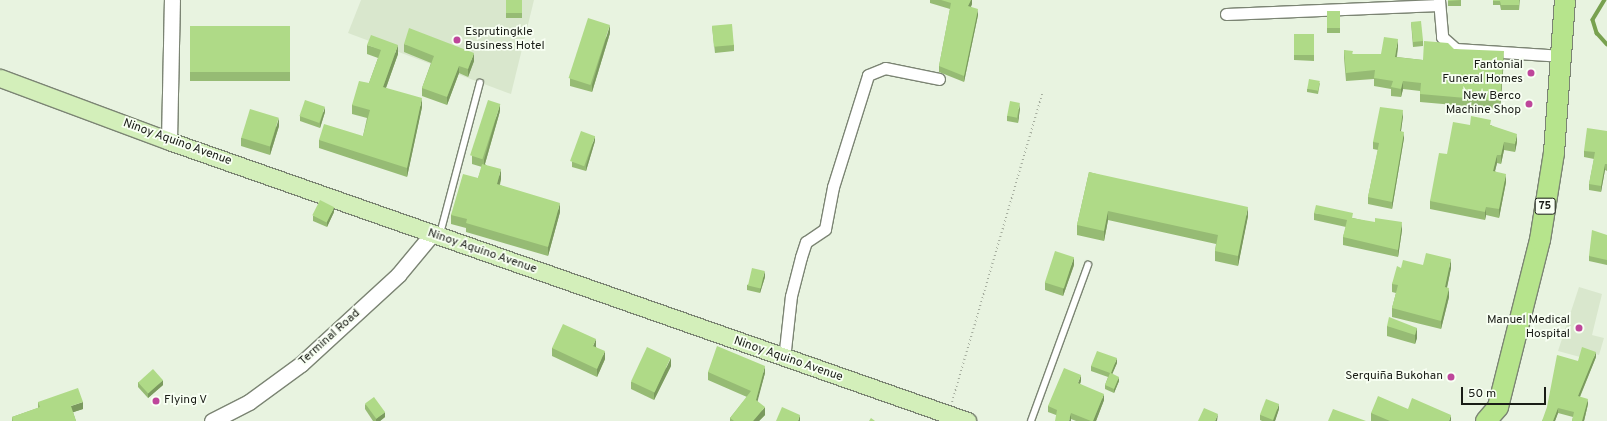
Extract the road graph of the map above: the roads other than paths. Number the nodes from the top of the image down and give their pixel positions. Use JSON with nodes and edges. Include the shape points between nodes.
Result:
{"nodes":[{"id":1,"x":172,"y":0,"type":"edge"},
{"id":2,"x":1565,"y":0,"type":"edge"},
{"id":3,"x":1439,"y":3,"type":"edge"},
{"id":4,"x":1226,"y":14,"type":"dead end"},
{"id":5,"x":1563,"y":56,"type":"junction"},
{"id":6,"x":0,"y":78,"type":"edge"},
{"id":7,"x":939,"y":79,"type":"dead end"},
{"id":8,"x":480,"y":83,"type":"dead end"},
{"id":9,"x":169,"y":141,"type":"junction"},
{"id":10,"x":436,"y":236,"type":"junction"},
{"id":11,"x":1088,"y":265,"type":"dead end"},
{"id":12,"x":784,"y":359,"type":"junction"},
{"id":13,"x":1495,"y":416,"type":"edge"},
{"id":14,"x":958,"y":419,"type":"edge"},
{"id":15,"x":212,"y":421,"type":"edge"},
{"id":16,"x":1031,"y":421,"type":"edge"}],
"edges":[{"from":1,"to":9,"type":"street"},
{"from":2,"to":5,"type":"highway","number":"75"},
{"from":3,"to":4,"type":"street"},
{"from":3,"to":5,"type":"street","via":[[1442,37],[1447,45],[1456,49]]},
{"from":5,"to":13,"type":"highway","number":"75","via":[[1554,153],[1540,240]]},
{"from":6,"to":9,"type":"main road","name":"Ninoy Aquino Avenue"},
{"from":7,"to":12,"type":"street","via":[[885,68],[868,75],[833,187],[825,229],[806,242],[801,257],[791,296]]},
{"from":8,"to":10,"type":"lane"},
{"from":9,"to":10,"type":"main road","name":"Ninoy Aquino Avenue"},
{"from":10,"to":12,"type":"main road","name":"Ninoy Aquino Avenue"},
{"from":10,"to":15,"type":"street","name":"Terminal Road","via":[[398,275],[301,364],[249,402]]},
{"from":11,"to":16,"type":"lane"},
{"from":12,"to":14,"type":"main road","name":"Ninoy Aquino Avenue"}]}
